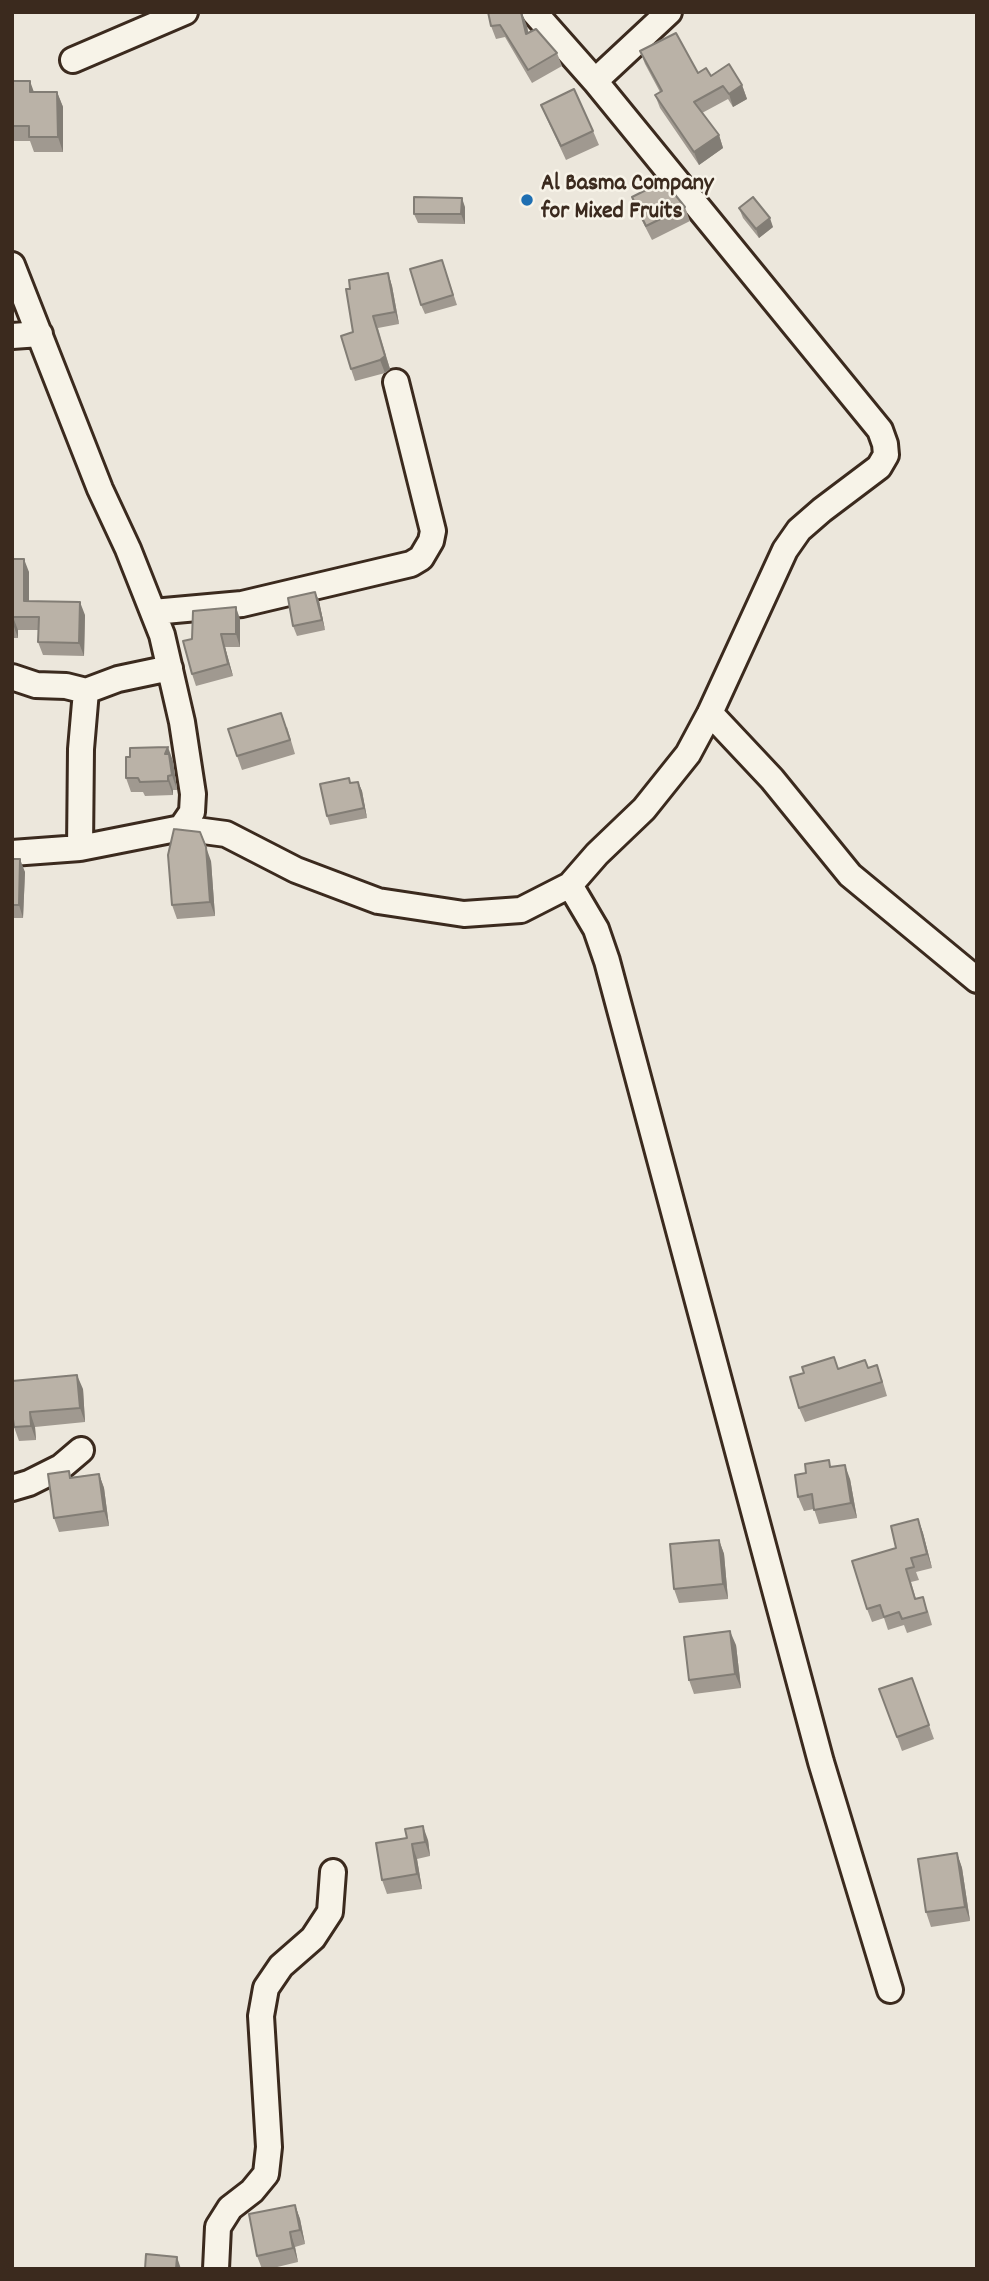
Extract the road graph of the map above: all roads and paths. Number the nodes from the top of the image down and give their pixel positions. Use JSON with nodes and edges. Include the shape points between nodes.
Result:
{"nodes":[{"id":1,"x":185,"y":12,"type":"edge"},
{"id":2,"x":534,"y":12,"type":"edge"},
{"id":3,"x":669,"y":12,"type":"edge"},
{"id":4,"x":73,"y":60,"type":"dead end"},
{"id":5,"x":594,"y":81,"type":"junction"},
{"id":6,"x":12,"y":265,"type":"edge"},
{"id":7,"x":40,"y":334,"type":"junction"},
{"id":8,"x":12,"y":336,"type":"edge"},
{"id":9,"x":396,"y":382,"type":"dead end"},
{"id":10,"x":153,"y":612,"type":"junction"},
{"id":11,"x":170,"y":668,"type":"junction"},
{"id":12,"x":12,"y":677,"type":"edge"},
{"id":13,"x":86,"y":691,"type":"junction"},
{"id":14,"x":710,"y":713,"type":"junction"},
{"id":15,"x":181,"y":828,"type":"junction"},
{"id":16,"x":80,"y":848,"type":"junction"},
{"id":17,"x":12,"y":853,"type":"edge"},
{"id":18,"x":570,"y":885,"type":"junction"},
{"id":19,"x":977,"y":980,"type":"edge"},
{"id":20,"x":81,"y":1450,"type":"dead end"},
{"id":21,"x":12,"y":1488,"type":"edge"},
{"id":22,"x":333,"y":1872,"type":"dead end"},
{"id":23,"x":890,"y":1990,"type":"dead end"},
{"id":24,"x":216,"y":2269,"type":"edge"}],
"edges":[{"from":1,"to":4,"type":"street"},
{"from":2,"to":5,"type":"street"},
{"from":3,"to":5,"type":"street"},
{"from":5,"to":14,"type":"street","via":[[880,430],[885,444],[886,455],[879,467],[799,530],[785,550]]},
{"from":6,"to":7,"type":"street"},
{"from":7,"to":8,"type":"street"},
{"from":7,"to":10,"type":"street"},
{"from":9,"to":10,"type":"street","via":[[433,531],[421,558],[242,604]]},
{"from":10,"to":11,"type":"street"},
{"from":11,"to":13,"type":"street"},
{"from":11,"to":15,"type":"street","via":[[193,794],[192,812]]},
{"from":12,"to":13,"type":"street"},
{"from":13,"to":16,"type":"street"},
{"from":14,"to":18,"type":"street","via":[[688,754],[644,809]]},
{"from":14,"to":19,"type":"street","via":[[772,779],[850,875]]},
{"from":15,"to":16,"type":"street"},
{"from":15,"to":18,"type":"street","via":[[226,834],[296,870],[378,901],[464,914],[521,910]]},
{"from":16,"to":17,"type":"street"},
{"from":18,"to":23,"type":"street","via":[[596,929],[607,961],[821,1762]]},
{"from":20,"to":21,"type":"street","via":[[61,1467]]},
{"from":22,"to":24,"type":"street","via":[[330,1912],[313,1938],[281,1966],[266,1987],[261,2016],[269,2147],[266,2174],[230,2208],[218,2227]]}]}
